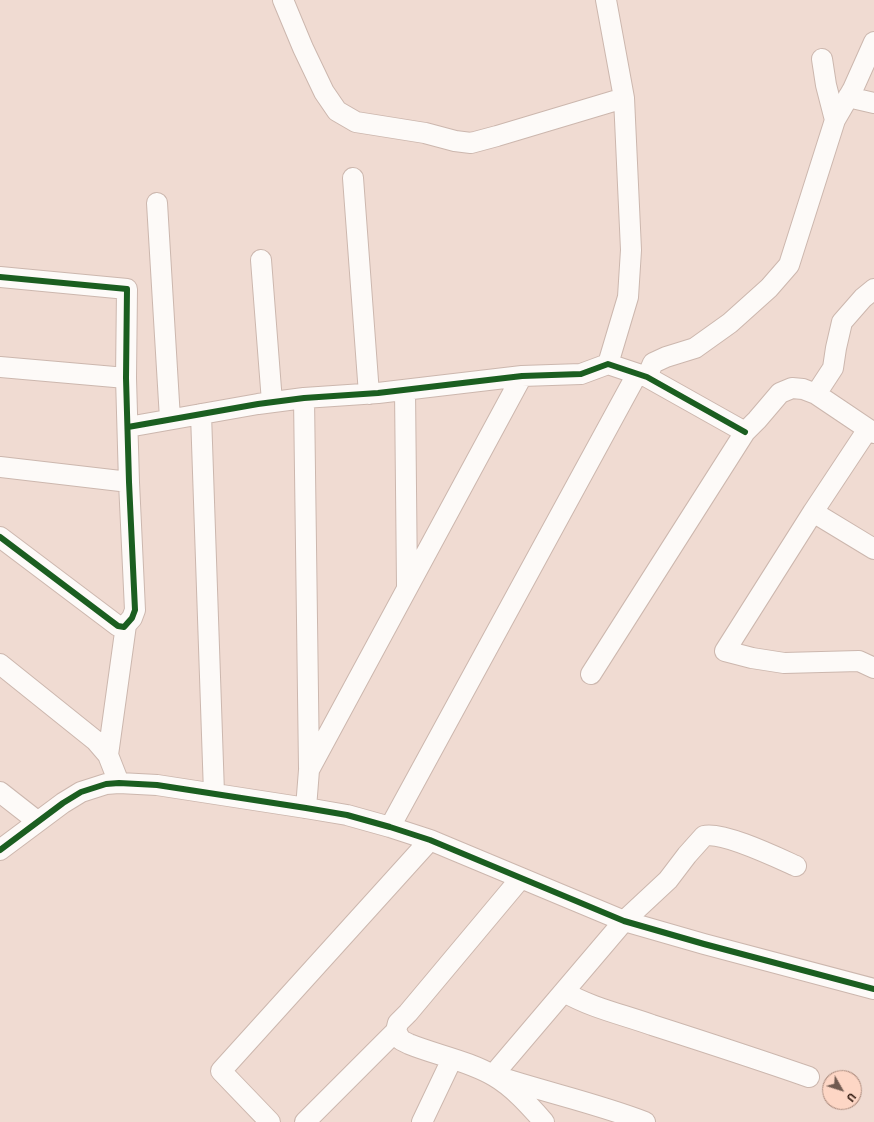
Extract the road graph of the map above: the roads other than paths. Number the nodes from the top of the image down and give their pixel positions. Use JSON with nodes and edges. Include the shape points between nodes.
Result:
{"nodes":[{"id":1,"x":283,"y":0,"type":"edge"},
{"id":2,"x":606,"y":0,"type":"edge"},
{"id":3,"x":874,"y":42,"type":"edge"},
{"id":4,"x":822,"y":59,"type":"dead end"},
{"id":5,"x":848,"y":97,"type":"junction"},
{"id":6,"x":624,"y":98,"type":"junction"},
{"id":7,"x":874,"y":104,"type":"edge"},
{"id":8,"x":835,"y":120,"type":"junction"},
{"id":9,"x":353,"y":178,"type":"dead end"},
{"id":10,"x":158,"y":203,"type":"dead end"},
{"id":11,"x":261,"y":260,"type":"dead end"},
{"id":12,"x":0,"y":277,"type":"edge"},
{"id":13,"x":874,"y":289,"type":"edge"},
{"id":14,"x":608,"y":364,"type":"junction"},
{"id":15,"x":0,"y":367,"type":"edge"},
{"id":16,"x":522,"y":376,"type":"junction"},
{"id":17,"x":642,"y":376,"type":"junction"},
{"id":18,"x":126,"y":378,"type":"junction"},
{"id":19,"x":405,"y":390,"type":"junction"},
{"id":20,"x":369,"y":394,"type":"junction"},
{"id":21,"x":816,"y":394,"type":"junction"},
{"id":22,"x":304,"y":398,"type":"junction"},
{"id":23,"x":272,"y":402,"type":"junction"},
{"id":24,"x":201,"y":414,"type":"junction"},
{"id":25,"x":170,"y":419,"type":"junction"},
{"id":26,"x":128,"y":427,"type":"junction"},
{"id":27,"x":871,"y":431,"type":"edge"},
{"id":28,"x":745,"y":432,"type":"junction"},
{"id":29,"x":0,"y":467,"type":"edge"},
{"id":30,"x":129,"y":482,"type":"junction"},
{"id":31,"x":813,"y":512,"type":"junction"},
{"id":32,"x":0,"y":537,"type":"edge"},
{"id":33,"x":874,"y":549,"type":"edge"},
{"id":34,"x":408,"y":588,"type":"junction"},
{"id":35,"x":126,"y":625,"type":"junction"},
{"id":36,"x":0,"y":664,"type":"edge"},
{"id":37,"x":874,"y":668,"type":"edge"},
{"id":38,"x":591,"y":674,"type":"dead end"},
{"id":39,"x":108,"y":755,"type":"junction"},
{"id":40,"x":309,"y":770,"type":"junction"},
{"id":41,"x":119,"y":783,"type":"junction"},
{"id":42,"x":0,"y":792,"type":"edge"},
{"id":43,"x":214,"y":794,"type":"junction"},
{"id":44,"x":306,"y":808,"type":"junction"},
{"id":45,"x":37,"y":821,"type":"junction"},
{"id":46,"x":390,"y":827,"type":"junction"},
{"id":47,"x":430,"y":840,"type":"junction"},
{"id":48,"x":0,"y":850,"type":"edge"},
{"id":49,"x":796,"y":866,"type":"dead end"},
{"id":50,"x":521,"y":878,"type":"junction"},
{"id":51,"x":624,"y":921,"type":"junction"},
{"id":52,"x":874,"y":989,"type":"edge"},
{"id":53,"x":564,"y":992,"type":"junction"},
{"id":54,"x":396,"y":1031,"type":"junction"},
{"id":55,"x":452,"y":1059,"type":"junction"},
{"id":56,"x":493,"y":1075,"type":"junction"},
{"id":57,"x":809,"y":1077,"type":"dead end"},
{"id":58,"x":270,"y":1122,"type":"edge"},
{"id":59,"x":305,"y":1122,"type":"edge"},
{"id":60,"x":422,"y":1122,"type":"edge"},
{"id":61,"x":544,"y":1122,"type":"edge"},
{"id":62,"x":645,"y":1122,"type":"edge"}],
"edges":[{"from":1,"to":6,"type":"street","via":[[324,92],[337,111],[356,122],[471,143]]},
{"from":2,"to":6,"type":"street"},
{"from":3,"to":5,"type":"street"},
{"from":4,"to":8,"type":"street"},
{"from":5,"to":7,"type":"street"},
{"from":5,"to":8,"type":"street"},
{"from":6,"to":14,"type":"street","via":[[631,250],[628,296]]},
{"from":8,"to":17,"type":"street","via":[[789,265],[770,288],[730,322],[695,348],[653,363]]},
{"from":9,"to":20,"type":"street"},
{"from":10,"to":25,"type":"street"},
{"from":11,"to":23,"type":"street"},
{"from":12,"to":18,"type":"street","via":[[127,289]]},
{"from":13,"to":21,"type":"street","via":[[842,322],[833,368]]},
{"from":14,"to":16,"type":"street","via":[[581,374]]},
{"from":14,"to":17,"type":"street"},
{"from":15,"to":18,"type":"street"},
{"from":16,"to":19,"type":"street"},
{"from":16,"to":34,"type":"street"},
{"from":17,"to":28,"type":"street"},
{"from":17,"to":46,"type":"street"},
{"from":18,"to":26,"type":"street"},
{"from":19,"to":20,"type":"street"},
{"from":19,"to":34,"type":"street"},
{"from":20,"to":22,"type":"street"},
{"from":21,"to":27,"type":"street"},
{"from":21,"to":28,"type":"street","via":[[792,388],[780,393]]},
{"from":22,"to":23,"type":"street"},
{"from":22,"to":40,"type":"street"},
{"from":23,"to":24,"type":"street"},
{"from":24,"to":25,"type":"street"},
{"from":24,"to":43,"type":"street"},
{"from":25,"to":26,"type":"street"},
{"from":26,"to":30,"type":"street"},
{"from":27,"to":31,"type":"street"},
{"from":28,"to":38,"type":"street"},
{"from":29,"to":30,"type":"street"},
{"from":30,"to":35,"type":"street","via":[[135,610]]},
{"from":31,"to":33,"type":"street"},
{"from":31,"to":37,"type":"street","via":[[725,651],[784,663],[859,661]]},
{"from":32,"to":35,"type":"street","via":[[111,622],[121,627]]},
{"from":34,"to":40,"type":"street"},
{"from":35,"to":39,"type":"street"},
{"from":36,"to":39,"type":"street","via":[[80,727]]},
{"from":39,"to":41,"type":"street"},
{"from":40,"to":44,"type":"street"},
{"from":41,"to":43,"type":"street","via":[[157,785]]},
{"from":41,"to":45,"type":"street","via":[[106,784],[81,792]]},
{"from":42,"to":45,"type":"street"},
{"from":43,"to":44,"type":"street"},
{"from":44,"to":46,"type":"street","via":[[347,815]]},
{"from":45,"to":48,"type":"street"},
{"from":46,"to":47,"type":"street"},
{"from":47,"to":50,"type":"street"},
{"from":47,"to":58,"type":"street","via":[[221,1071]]},
{"from":49,"to":51,"type":"street","via":[[744,845],[707,835],[699,841],[668,880]]},
{"from":50,"to":51,"type":"street"},
{"from":50,"to":54,"type":"street","via":[[398,1023]]},
{"from":51,"to":52,"type":"street"},
{"from":51,"to":53,"type":"street"},
{"from":53,"to":56,"type":"street"},
{"from":53,"to":57,"type":"street","via":[[588,1004]]},
{"from":54,"to":55,"type":"street","via":[[403,1041]]},
{"from":54,"to":59,"type":"street"},
{"from":55,"to":56,"type":"street"},
{"from":55,"to":60,"type":"street"},
{"from":56,"to":61,"type":"street","via":[[517,1093]]},
{"from":56,"to":62,"type":"street"}]}
